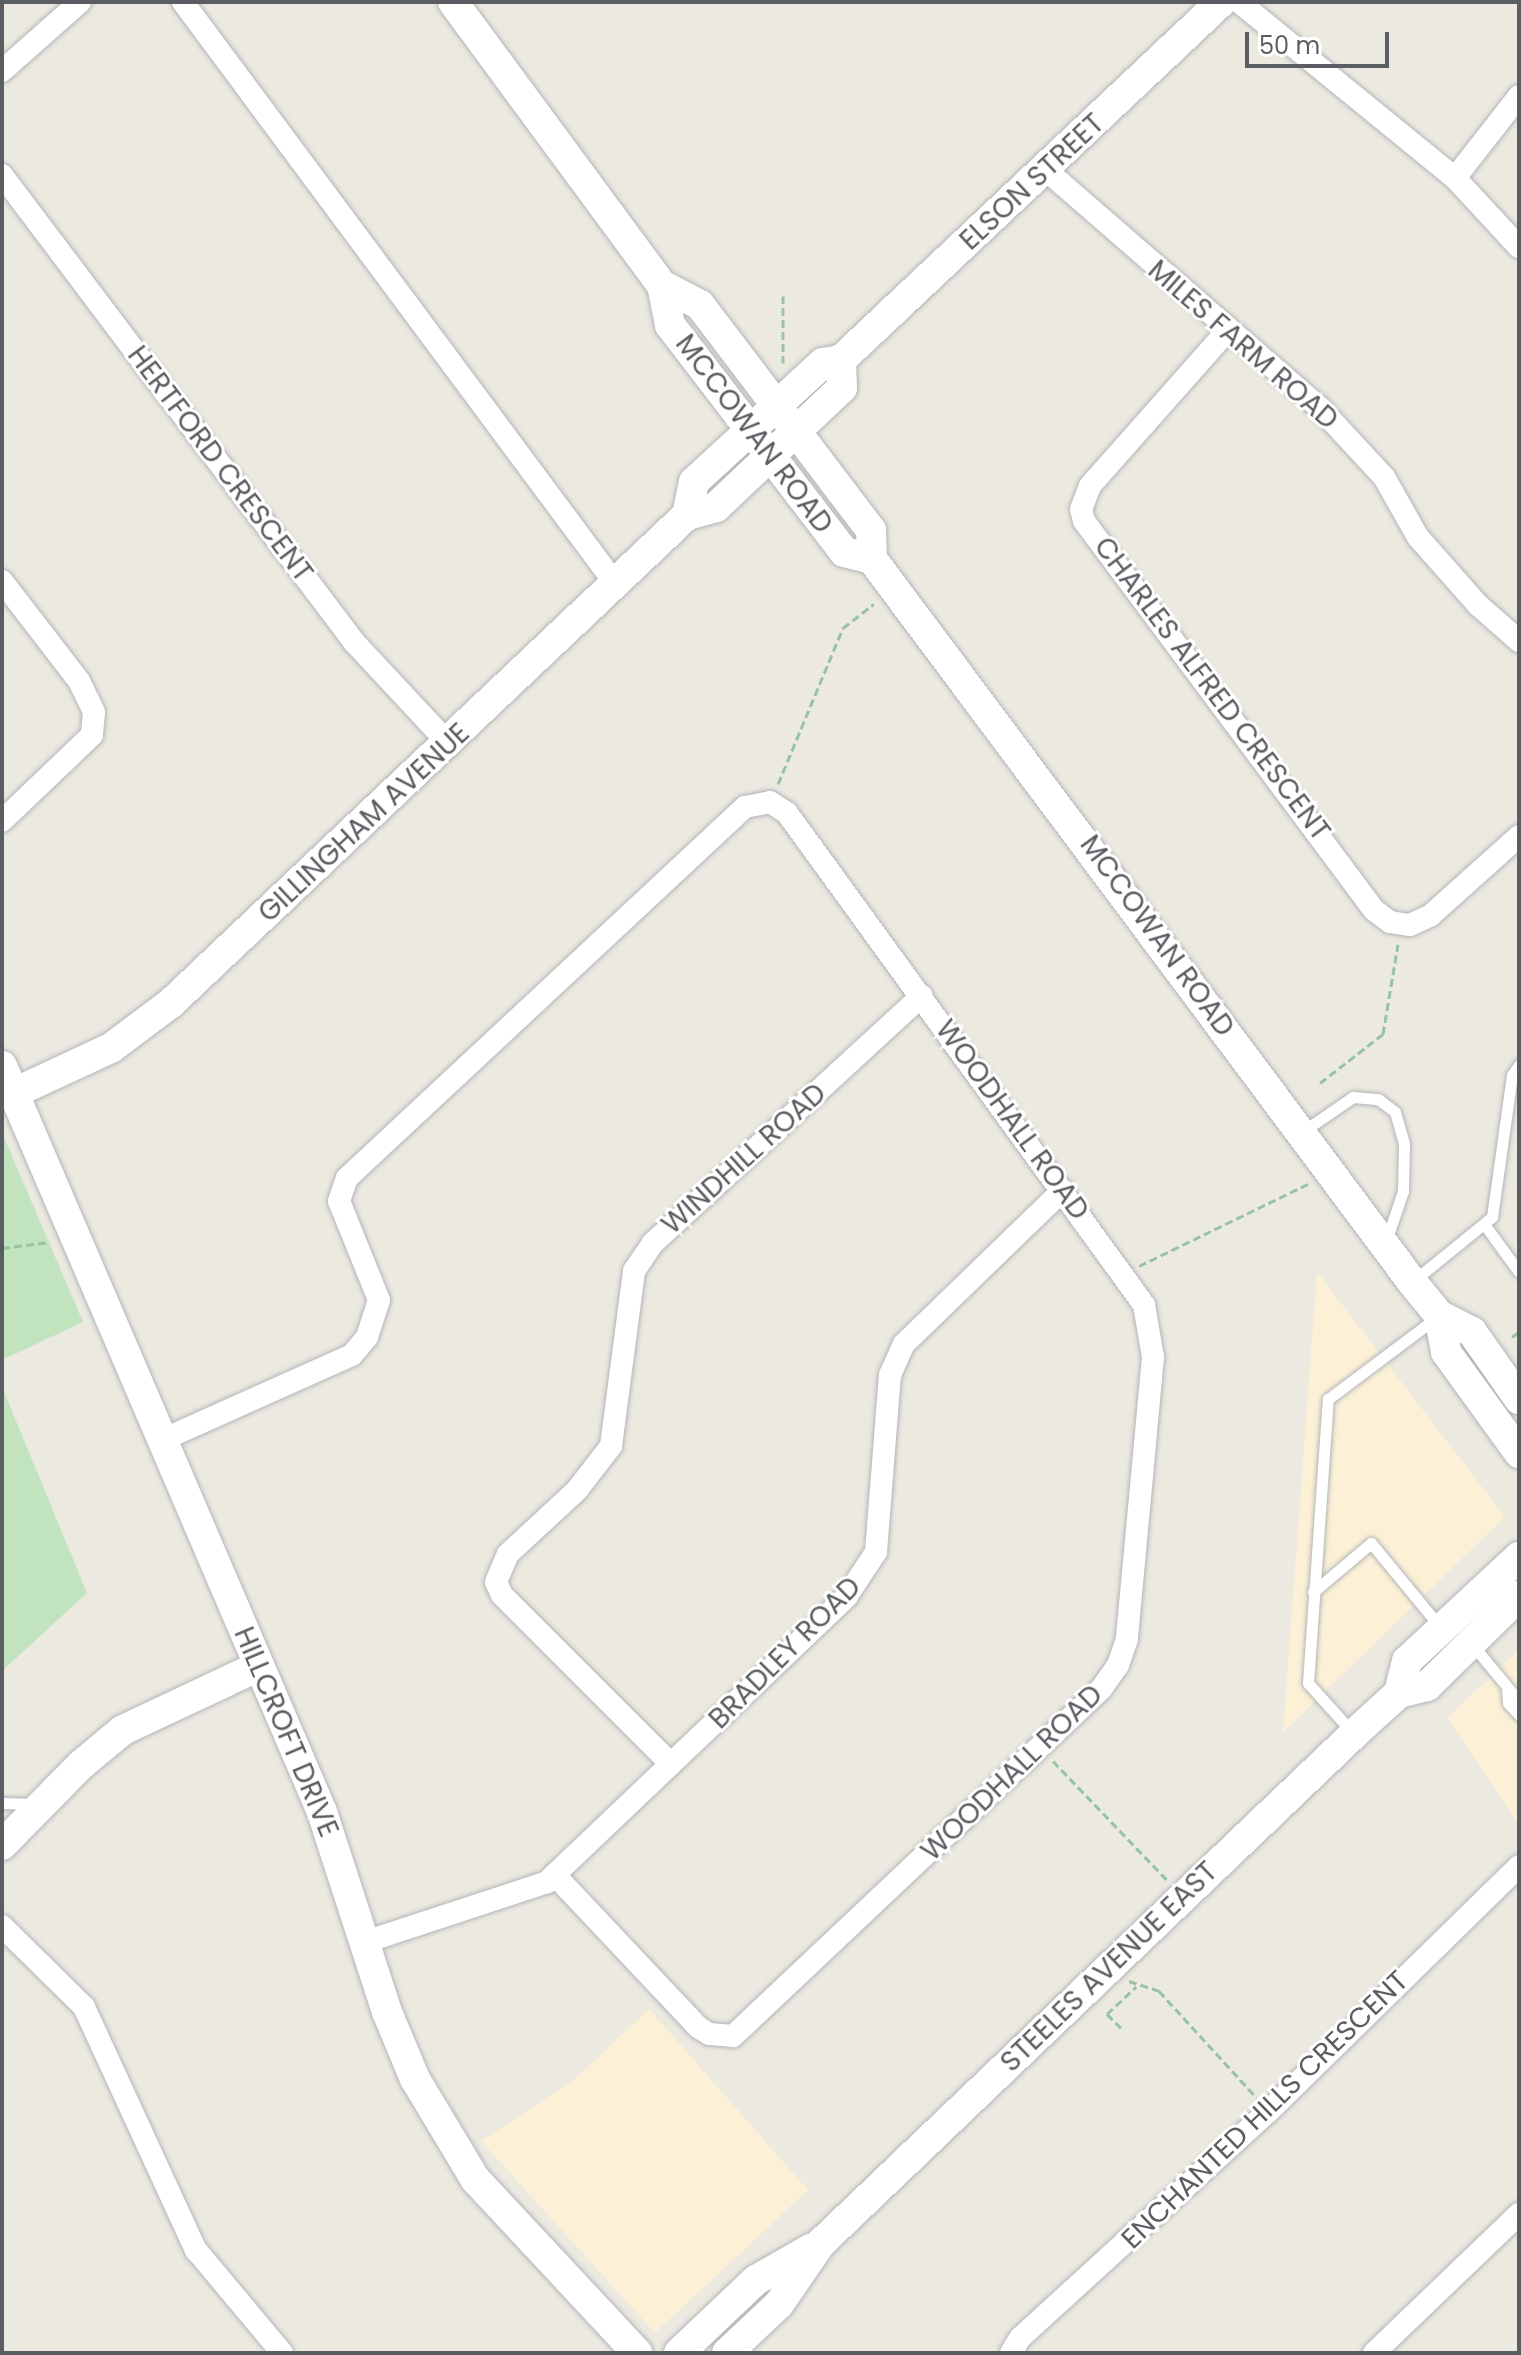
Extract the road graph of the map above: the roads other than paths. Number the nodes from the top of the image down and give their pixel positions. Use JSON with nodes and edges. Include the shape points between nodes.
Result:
{"nodes":[{"id":1,"x":80,"y":2,"type":"edge"},
{"id":2,"x":183,"y":2,"type":"edge"},
{"id":3,"x":453,"y":2,"type":"edge"},
{"id":4,"x":1221,"y":2,"type":"edge"},
{"id":5,"x":1239,"y":2,"type":"edge"},
{"id":6,"x":2,"y":71,"type":"edge"},
{"id":7,"x":1519,"y":96,"type":"edge"},
{"id":8,"x":1046,"y":170,"type":"junction"},
{"id":9,"x":2,"y":175,"type":"edge"},
{"id":10,"x":1455,"y":178,"type":"junction"},
{"id":11,"x":1519,"y":247,"type":"edge"},
{"id":12,"x":662,"y":285,"type":"junction"},
{"id":13,"x":1227,"y":331,"type":"junction"},
{"id":14,"x":841,"y":360,"type":"junction"},
{"id":15,"x":777,"y":406,"type":"junction"},
{"id":16,"x":752,"y":429,"type":"junction"},
{"id":17,"x":796,"y":431,"type":"junction"},
{"id":18,"x":771,"y":455,"type":"junction"},
{"id":19,"x":687,"y":515,"type":"junction"},
{"id":20,"x":872,"y":559,"type":"junction"},
{"id":21,"x":2,"y":581,"type":"edge"},
{"id":22,"x":614,"y":582,"type":"junction"},
{"id":23,"x":1519,"y":641,"type":"edge"},
{"id":24,"x":449,"y":744,"type":"junction"},
{"id":25,"x":2,"y":821,"type":"edge"},
{"id":26,"x":1519,"y":836,"type":"edge"},
{"id":27,"x":922,"y":996,"type":"junction"},
{"id":28,"x":1519,"y":1065,"type":"edge"},
{"id":29,"x":2,"y":1066,"type":"edge"},
{"id":30,"x":14,"y":1093,"type":"junction"},
{"id":31,"x":1302,"y":1133,"type":"junction"},
{"id":32,"x":1063,"y":1190,"type":"junction"},
{"id":33,"x":1484,"y":1224,"type":"junction"},
{"id":34,"x":1384,"y":1245,"type":"junction"},
{"id":35,"x":1519,"y":1272,"type":"edge"},
{"id":36,"x":1412,"y":1282,"type":"junction"},
{"id":37,"x":1439,"y":1315,"type":"junction"},
{"id":38,"x":1519,"y":1399,"type":"edge"},
{"id":39,"x":162,"y":1440,"type":"junction"},
{"id":40,"x":1519,"y":1453,"type":"edge"},
{"id":41,"x":1519,"y":1557,"type":"edge"},
{"id":42,"x":1313,"y":1592,"type":"junction"},
{"id":43,"x":1519,"y":1596,"type":"edge"},
{"id":44,"x":1442,"y":1628,"type":"junction"},
{"id":45,"x":1471,"y":1642,"type":"junction"},
{"id":46,"x":259,"y":1666,"type":"junction"},
{"id":47,"x":1507,"y":1686,"type":"junction"},
{"id":48,"x":1399,"y":1693,"type":"junction"},
{"id":49,"x":1519,"y":1701,"type":"edge"},
{"id":50,"x":1519,"y":1715,"type":"edge"},
{"id":51,"x":1354,"y":1734,"type":"junction"},
{"id":52,"x":671,"y":1764,"type":"junction"},
{"id":53,"x":2,"y":1803,"type":"edge"},
{"id":54,"x":44,"y":1804,"type":"junction"},
{"id":55,"x":2,"y":1845,"type":"edge"},
{"id":56,"x":1519,"y":1866,"type":"edge"},
{"id":57,"x":555,"y":1875,"type":"junction"},
{"id":58,"x":2,"y":1926,"type":"edge"},
{"id":59,"x":365,"y":1942,"type":"junction"},
{"id":60,"x":1519,"y":2214,"type":"edge"},
{"id":61,"x":821,"y":2243,"type":"junction"},
{"id":62,"x":282,"y":2353,"type":"edge"},
{"id":63,"x":637,"y":2353,"type":"edge"},
{"id":64,"x":679,"y":2353,"type":"edge"},
{"id":65,"x":727,"y":2353,"type":"edge"},
{"id":66,"x":1011,"y":2353,"type":"edge"},
{"id":67,"x":1374,"y":2353,"type":"edge"}],
"edges":[{"from":1,"to":6,"type":"street"},
{"from":2,"to":22,"type":"street"},
{"from":3,"to":12,"type":"main road","name":"MCCOWAN ROAD"},
{"from":4,"to":8,"type":"main road","name":"ELSON STREET"},
{"from":5,"to":10,"type":"street"},
{"from":7,"to":10,"type":"street"},
{"from":8,"to":13,"type":"street","name":"MILES FARM ROAD"},
{"from":8,"to":14,"type":"main road","name":"ELSON STREET"},
{"from":9,"to":24,"type":"street","name":"HERTFORD CRESCENT","via":[[354,642]]},
{"from":10,"to":11,"type":"street"},
{"from":12,"to":15,"type":"main road","name":"MCCOWAN ROAD","via":[[700,305]]},
{"from":12,"to":16,"type":"main road","name":"MCCOWAN ROAD","via":[[670,325]]},
{"from":13,"to":23,"type":"street","name":"MILES FARM ROAD","via":[[1330,418],[1384,477],[1418,537],[1478,605]]},
{"from":13,"to":26,"type":"street","name":"CHARLES ALFRED CRESCENT","via":[[1090,486],[1081,509],[1084,521],[1374,910],[1400,924],[1431,915]]},
{"from":14,"to":15,"type":"main road","name":"ELSON STREET","via":[[823,363]]},
{"from":14,"to":17,"type":"main road","via":[[842,388]]},
{"from":15,"to":16,"type":"main road","name":"ELSON STREET"},
{"from":15,"to":17,"type":"main road","name":"MCCOWAN ROAD"},
{"from":16,"to":18,"type":"main road","name":"MCCOWAN ROAD"},
{"from":16,"to":19,"type":"main road","via":[[694,482]]},
{"from":17,"to":18,"type":"main road","name":"GILLINGHAM AVENUE"},
{"from":17,"to":20,"type":"main road","name":"MCCOWAN ROAD","via":[[871,530]]},
{"from":18,"to":19,"type":"main road","name":"GILLINGHAM AVENUE","via":[[716,507]]},
{"from":18,"to":20,"type":"main road","name":"MCCOWAN ROAD","via":[[844,552]]},
{"from":19,"to":22,"type":"main road","name":"GILLINGHAM AVENUE"},
{"from":20,"to":31,"type":"main road","name":"MCCOWAN ROAD"},
{"from":21,"to":25,"type":"street","via":[[79,681],[94,712],[92,735]]},
{"from":22,"to":24,"type":"main road","name":"GILLINGHAM AVENUE"},
{"from":24,"to":30,"type":"main road","name":"GILLINGHAM AVENUE","via":[[154,1018],[111,1048]]},
{"from":27,"to":32,"type":"street","name":"WOODHALL ROAD"},
{"from":27,"to":39,"type":"street","name":"WOODHALL ROAD","via":[[787,813],[770,802],[745,807],[347,1178],[339,1201],[379,1300],[367,1337],[352,1355]]},
{"from":27,"to":52,"type":"street","name":"WINDHILL ROAD","via":[[653,1243],[634,1271],[611,1446],[599,1468],[508,1554],[496,1582],[502,1595]]},
{"from":28,"to":33,"type":"lane","via":[[1512,1075],[1492,1217]]},
{"from":29,"to":30,"type":"main road","name":"HILLCROFT DRIVE"},
{"from":30,"to":39,"type":"main road","name":"HILLCROFT DRIVE"},
{"from":31,"to":34,"type":"main road","name":"MCCOWAN ROAD"},
{"from":31,"to":34,"type":"lane","via":[[1353,1097],[1378,1099],[1395,1112],[1404,1144],[1403,1191]]},
{"from":32,"to":52,"type":"street","name":"BRADLEY ROAD","via":[[904,1344],[890,1375],[880,1527],[866,1573]]},
{"from":32,"to":57,"type":"street","name":"WOODHALL ROAD","via":[[1138,1293],[1153,1345],[1130,1625],[1110,1678],[733,2036],[709,2034],[698,2027]]},
{"from":33,"to":35,"type":"lane"},
{"from":33,"to":36,"type":"lane"},
{"from":34,"to":36,"type":"main road","name":"MCCOWAN ROAD"},
{"from":36,"to":37,"type":"main road","name":"MCCOWAN ROAD"},
{"from":37,"to":38,"type":"main road","name":"MCCOWAN ROAD","via":[[1472,1332]]},
{"from":37,"to":40,"type":"main road","name":"MCCOWAN ROAD","via":[[1446,1352]]},
{"from":37,"to":42,"type":"lane","via":[[1328,1399]]},
{"from":39,"to":46,"type":"main road","name":"HILLCROFT DRIVE"},
{"from":41,"to":44,"type":"main road","name":"STEELES AVENUE EAST"},
{"from":42,"to":44,"type":"lane","via":[[1371,1543]]},
{"from":42,"to":51,"type":"lane","via":[[1308,1683]]},
{"from":43,"to":45,"type":"main road","name":"STEELES AVENUE EAST"},
{"from":44,"to":48,"type":"main road","name":"STEELES AVENUE EAST","via":[[1407,1661]]},
{"from":45,"to":47,"type":"lane"},
{"from":45,"to":48,"type":"main road","name":"STEELES AVENUE EAST","via":[[1427,1686]]},
{"from":46,"to":54,"type":"main road","via":[[139,1719],[105,1744]]},
{"from":46,"to":59,"type":"main road","name":"HILLCROFT DRIVE","via":[[322,1812]]},
{"from":47,"to":49,"type":"lane"},
{"from":47,"to":50,"type":"lane","via":[[1508,1703]]},
{"from":48,"to":51,"type":"main road","name":"STEELES AVENUE EAST"},
{"from":51,"to":61,"type":"main road","name":"STEELES AVENUE EAST"},
{"from":52,"to":57,"type":"street","name":"BRADLEY ROAD"},
{"from":53,"to":54,"type":"lane"},
{"from":54,"to":55,"type":"main road"},
{"from":56,"to":66,"type":"street","name":"ENCHANTED HILLS CRESCENT","via":[[1269,2111],[1020,2338]]},
{"from":57,"to":59,"type":"street","name":"BRADLEY ROAD","via":[[536,1886]]},
{"from":58,"to":62,"type":"street","via":[[89,2016],[196,2250]]},
{"from":59,"to":63,"type":"main road","name":"HILLCROFT DRIVE","via":[[400,2044],[459,2157]]},
{"from":60,"to":67,"type":"street"},
{"from":61,"to":64,"type":"main road","name":"STEELES AVENUE EAST","via":[[756,2280]]},
{"from":61,"to":65,"type":"main road","name":"STEELES AVENUE EAST","via":[[779,2304]]}]}
